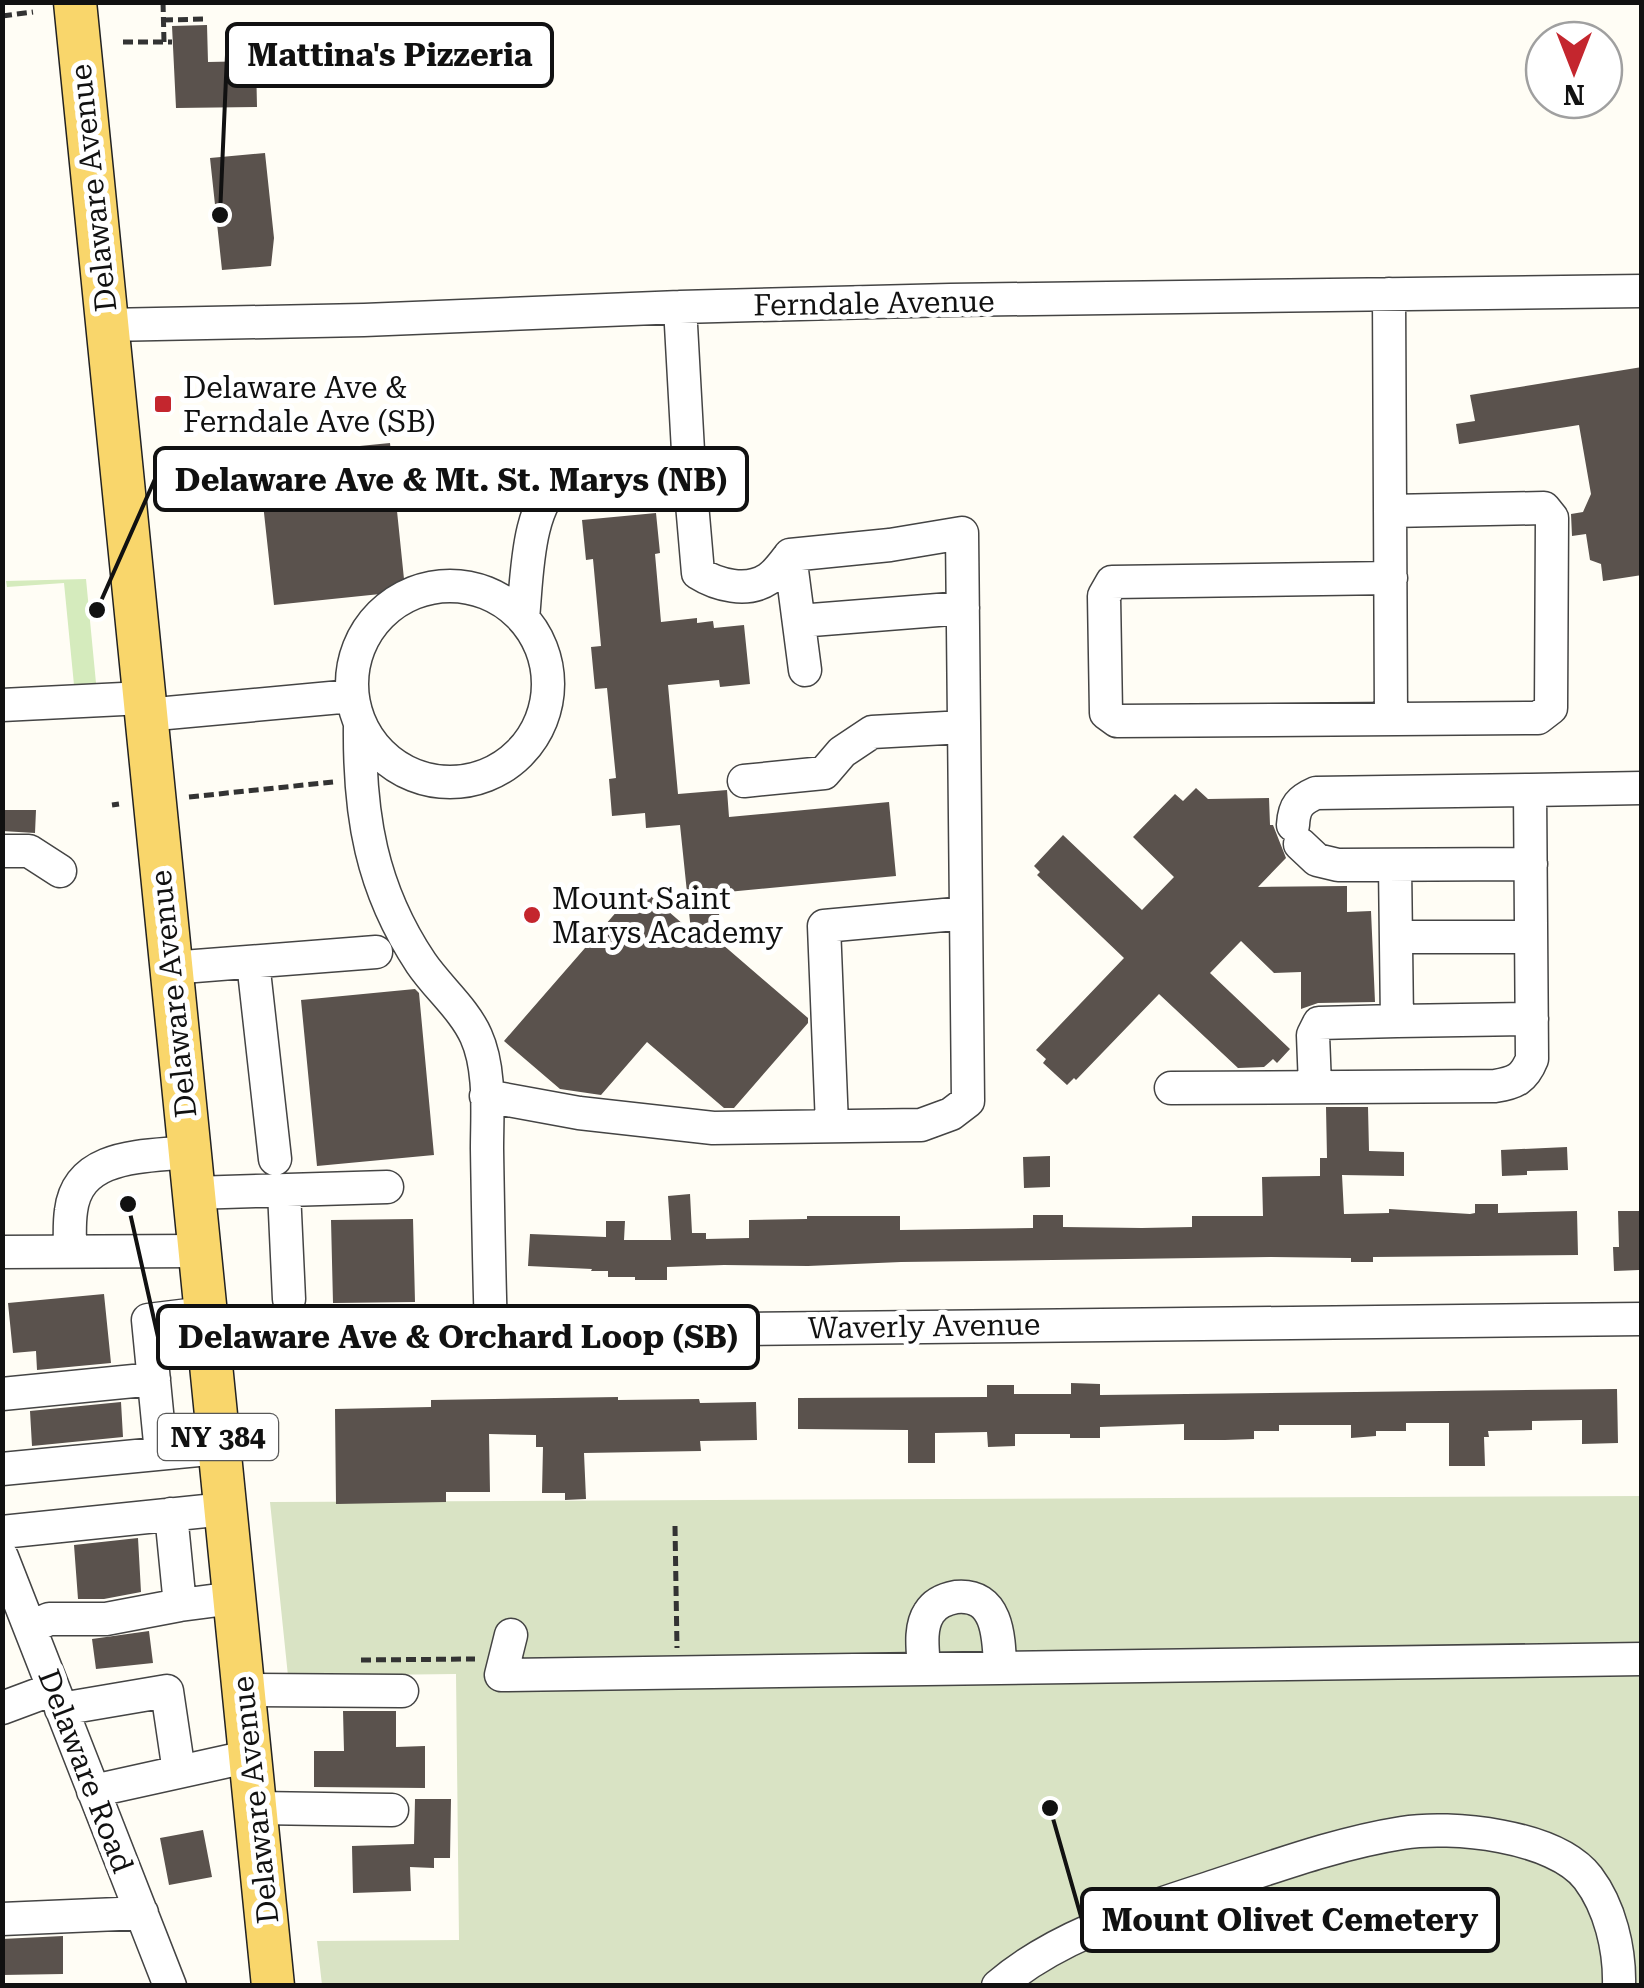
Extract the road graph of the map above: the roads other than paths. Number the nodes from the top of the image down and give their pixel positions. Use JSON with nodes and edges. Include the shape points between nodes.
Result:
{"nodes":[{"id":1,"x":75,"y":2,"type":"edge"},
{"id":2,"x":1642,"y":291,"type":"edge"},
{"id":3,"x":1389,"y":294,"type":"junction"},
{"id":4,"x":680,"y":307,"type":"junction"},
{"id":5,"x":106,"y":325,"type":"junction"},
{"id":6,"x":689,"y":470,"type":"junction"},
{"id":7,"x":1390,"y":511,"type":"junction"},
{"id":8,"x":790,"y":555,"type":"junction"},
{"id":9,"x":1390,"y":578,"type":"junction"},
{"id":10,"x":963,"y":608,"type":"junction"},
{"id":11,"x":523,"y":618,"type":"junction"},
{"id":12,"x":798,"y":621,"type":"junction"},
{"id":13,"x":805,"y":670,"type":"dead end"},
{"id":14,"x":2,"y":705,"type":"edge"},
{"id":15,"x":144,"y":706,"type":"junction"},
{"id":16,"x":356,"y":711,"type":"junction"},
{"id":17,"x":1391,"y":718,"type":"junction"},
{"id":18,"x":964,"y":728,"type":"junction"},
{"id":19,"x":744,"y":781,"type":"dead end"},
{"id":20,"x":1642,"y":788,"type":"edge"},
{"id":21,"x":1530,"y":790,"type":"junction"},
{"id":22,"x":2,"y":851,"type":"edge"},
{"id":23,"x":1395,"y":864,"type":"junction"},
{"id":24,"x":1531,"y":864,"type":"junction"},
{"id":25,"x":60,"y":871,"type":"dead end"},
{"id":26,"x":966,"y":913,"type":"junction"},
{"id":27,"x":1396,"y":937,"type":"junction"},
{"id":28,"x":1531,"y":937,"type":"junction"},
{"id":29,"x":376,"y":952,"type":"dead end"},
{"id":30,"x":253,"y":962,"type":"junction"},
{"id":31,"x":170,"y":968,"type":"junction"},
{"id":32,"x":1532,"y":1019,"type":"junction"},
{"id":33,"x":1397,"y":1021,"type":"junction"},
{"id":34,"x":1315,"y":1086,"type":"junction"},
{"id":35,"x":1171,"y":1088,"type":"dead end"},
{"id":36,"x":486,"y":1096,"type":"junction"},
{"id":37,"x":832,"y":1125,"type":"junction"},
{"id":38,"x":275,"y":1158,"type":"dead end"},
{"id":39,"x":190,"y":1172,"type":"junction"},
{"id":40,"x":387,"y":1186,"type":"dead end"},
{"id":41,"x":284,"y":1191,"type":"junction"},
{"id":42,"x":198,"y":1250,"type":"junction"},
{"id":43,"x":2,"y":1252,"type":"edge"},
{"id":44,"x":70,"y":1252,"type":"junction"},
{"id":45,"x":289,"y":1298,"type":"dead end"},
{"id":46,"x":1642,"y":1319,"type":"edge"},
{"id":47,"x":206,"y":1324,"type":"junction"},
{"id":48,"x":490,"y":1331,"type":"junction"},
{"id":49,"x":154,"y":1380,"type":"junction"},
{"id":50,"x":2,"y":1394,"type":"edge"},
{"id":51,"x":218,"y":1448,"type":"junction"},
{"id":52,"x":161,"y":1453,"type":"junction"},
{"id":53,"x":5,"y":1460,"type":"edge"},
{"id":54,"x":225,"y":1509,"type":"junction"},
{"id":55,"x":171,"y":1514,"type":"junction"},
{"id":56,"x":2,"y":1532,"type":"edge"},
{"id":57,"x":2,"y":1557,"type":"edge"},
{"id":58,"x":234,"y":1598,"type":"junction"},
{"id":59,"x":180,"y":1605,"type":"junction"},
{"id":60,"x":30,"y":1628,"type":"junction"},
{"id":61,"x":512,"y":1635,"type":"dead end"},
{"id":62,"x":1642,"y":1659,"type":"edge"},
{"id":63,"x":1000,"y":1667,"type":"junction"},
{"id":64,"x":924,"y":1668,"type":"junction"},
{"id":65,"x":244,"y":1690,"type":"junction"},
{"id":66,"x":402,"y":1691,"type":"dead end"},
{"id":67,"x":57,"y":1699,"type":"junction"},
{"id":68,"x":2,"y":1708,"type":"edge"},
{"id":69,"x":251,"y":1756,"type":"junction"},
{"id":70,"x":178,"y":1772,"type":"junction"},
{"id":71,"x":94,"y":1791,"type":"junction"},
{"id":72,"x":256,"y":1808,"type":"junction"},
{"id":73,"x":392,"y":1810,"type":"dead end"},
{"id":74,"x":142,"y":1913,"type":"junction"},
{"id":75,"x":2,"y":1919,"type":"edge"},
{"id":76,"x":170,"y":1986,"type":"edge"},
{"id":77,"x":274,"y":1986,"type":"edge"},
{"id":78,"x":998,"y":1986,"type":"edge"},
{"id":79,"x":1619,"y":1986,"type":"edge"}],
"edges":[{"from":1,"to":5,"type":"main road","name":"Delaware Avenue","number":"NY 384"},
{"from":2,"to":3,"type":"street","name":"Ferndale Avenue"},
{"from":3,"to":4,"type":"street","name":"Ferndale Avenue"},
{"from":3,"to":7,"type":"street"},
{"from":4,"to":5,"type":"street","name":"Ferndale Avenue"},
{"from":4,"to":6,"type":"street"},
{"from":5,"to":15,"type":"main road","name":"Delaware Avenue","number":"NY 384"},
{"from":6,"to":8,"type":"street","via":[[698,573],[714,583],[747,587],[768,580]]},
{"from":6,"to":11,"type":"street","via":[[564,480],[542,500]]},
{"from":7,"to":9,"type":"street"},
{"from":7,"to":17,"type":"street","via":[[1544,508],[1552,518],[1551,708],[1538,718]]},
{"from":8,"to":10,"type":"street","via":[[962,534]]},
{"from":8,"to":12,"type":"street"},
{"from":9,"to":17,"type":"street"},
{"from":9,"to":17,"type":"street","via":[[1112,582],[1104,596],[1106,712],[1116,721]]},
{"from":10,"to":12,"type":"street"},
{"from":10,"to":18,"type":"street"},
{"from":11,"to":16,"type":"street","via":[[470,588],[409,595],[364,636],[353,665]]},
{"from":11,"to":16,"type":"street","via":[[541,647],[548,680],[544,714],[528,744],[503,768],[472,781],[437,782],[404,772],[377,751]]},
{"from":12,"to":13,"type":"street"},
{"from":14,"to":15,"type":"street"},
{"from":15,"to":16,"type":"street"},
{"from":15,"to":31,"type":"main road","name":"Delaware Avenue","number":"NY 384"},
{"from":16,"to":36,"type":"street","via":[[379,885],[415,954],[476,1035]]},
{"from":18,"to":19,"type":"street","via":[[872,732],[824,773]]},
{"from":18,"to":26,"type":"street"},
{"from":20,"to":21,"type":"street"},
{"from":21,"to":23,"type":"street","via":[[1316,793],[1300,800],[1297,835],[1317,860]]},
{"from":21,"to":24,"type":"street"},
{"from":22,"to":25,"type":"street","via":[[30,850]]},
{"from":23,"to":24,"type":"street"},
{"from":23,"to":27,"type":"street"},
{"from":24,"to":28,"type":"street"},
{"from":26,"to":37,"type":"street","via":[[968,1101],[921,1125]]},
{"from":26,"to":37,"type":"street","via":[[824,926]]},
{"from":27,"to":28,"type":"street"},
{"from":27,"to":33,"type":"street"},
{"from":28,"to":32,"type":"street"},
{"from":29,"to":30,"type":"street"},
{"from":30,"to":31,"type":"street"},
{"from":30,"to":38,"type":"street"},
{"from":31,"to":39,"type":"main road","name":"Delaware Avenue","number":"NY 384"},
{"from":32,"to":33,"type":"street"},
{"from":32,"to":34,"type":"street","via":[[1532,1060],[1515,1083]]},
{"from":33,"to":34,"type":"street","via":[[1319,1023],[1313,1036]]},
{"from":34,"to":35,"type":"street"},
{"from":36,"to":37,"type":"street","via":[[713,1128]]},
{"from":36,"to":48,"type":"street"},
{"from":39,"to":41,"type":"street"},
{"from":39,"to":42,"type":"main road","name":"Delaware Avenue","number":"NY 384"},
{"from":39,"to":44,"type":"street","via":[[112,1160],[82,1178],[71,1207]]},
{"from":40,"to":41,"type":"street"},
{"from":41,"to":45,"type":"street"},
{"from":42,"to":44,"type":"street"},
{"from":42,"to":47,"type":"main road","name":"Delaware Avenue","number":"NY 384"},
{"from":43,"to":44,"type":"street"},
{"from":46,"to":48,"type":"street","name":"Waverly Avenue"},
{"from":47,"to":48,"type":"street","name":"Waverly Avenue"},
{"from":47,"to":49,"type":"street","name":"Waverly Avenue","via":[[148,1320]]},
{"from":47,"to":51,"type":"main road","name":"Delaware Avenue","number":"NY 384"},
{"from":49,"to":50,"type":"street"},
{"from":49,"to":52,"type":"street"},
{"from":51,"to":52,"type":"street"},
{"from":51,"to":54,"type":"main road","name":"Delaware Avenue","number":"NY 384"},
{"from":52,"to":53,"type":"street"},
{"from":54,"to":55,"type":"street"},
{"from":54,"to":58,"type":"main road","name":"Delaware Avenue","number":"NY 384"},
{"from":55,"to":56,"type":"street"},
{"from":55,"to":59,"type":"street"},
{"from":57,"to":60,"type":"street","name":"Delaware Road"},
{"from":58,"to":59,"type":"street"},
{"from":58,"to":65,"type":"main road","name":"Delaware Avenue","number":"NY 384"},
{"from":59,"to":60,"type":"street","via":[[106,1619],[49,1619]]},
{"from":60,"to":67,"type":"street","name":"Delaware Road"},
{"from":61,"to":64,"type":"street","via":[[500,1675]]},
{"from":62,"to":63,"type":"street"},
{"from":63,"to":64,"type":"street"},
{"from":63,"to":64,"type":"street","via":[[992,1614],[978,1600],[958,1597],[940,1601],[927,1614]]},
{"from":65,"to":66,"type":"street"},
{"from":65,"to":69,"type":"main road","name":"Delaware Avenue","number":"NY 384"},
{"from":67,"to":68,"type":"street"},
{"from":67,"to":70,"type":"street","via":[[167,1691]]},
{"from":67,"to":71,"type":"street","name":"Delaware Road"},
{"from":69,"to":70,"type":"street"},
{"from":69,"to":72,"type":"main road","name":"Delaware Avenue","number":"NY 384"},
{"from":70,"to":71,"type":"street"},
{"from":71,"to":74,"type":"street","name":"Delaware Road"},
{"from":72,"to":73,"type":"street"},
{"from":72,"to":77,"type":"main road","name":"Delaware Avenue","number":"NY 384"},
{"from":74,"to":75,"type":"street"},
{"from":74,"to":76,"type":"street","name":"Delaware Road"},
{"from":78,"to":79,"type":"street","via":[[1102,1924],[1322,1850],[1404,1832],[1476,1830],[1545,1847],[1586,1875],[1609,1916]]}]}
